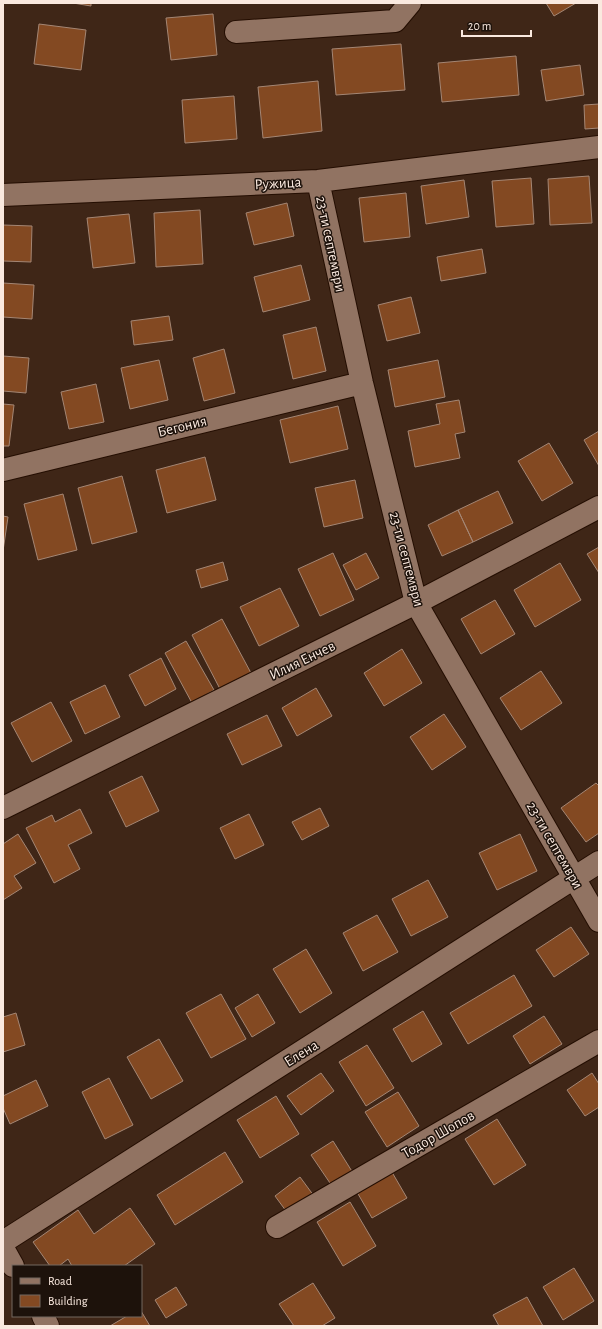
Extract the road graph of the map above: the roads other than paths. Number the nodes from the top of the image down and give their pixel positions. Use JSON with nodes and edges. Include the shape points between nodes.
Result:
{"nodes":[{"id":1,"x":410,"y":3,"type":"edge"},
{"id":2,"x":236,"y":32,"type":"dead end"},
{"id":3,"x":599,"y":147,"type":"edge"},
{"id":4,"x":318,"y":181,"type":"junction"},
{"id":5,"x":3,"y":195,"type":"edge"},
{"id":6,"x":362,"y":383,"type":"junction"},
{"id":7,"x":3,"y":470,"type":"edge"},
{"id":8,"x":599,"y":507,"type":"edge"},
{"id":9,"x":416,"y":603,"type":"junction"},
{"id":10,"x":3,"y":808,"type":"edge"},
{"id":11,"x":599,"y":862,"type":"edge"},
{"id":12,"x":574,"y":879,"type":"junction"},
{"id":13,"x":599,"y":921,"type":"edge"},
{"id":14,"x":599,"y":1041,"type":"edge"},
{"id":15,"x":277,"y":1227,"type":"dead end"},
{"id":16,"x":3,"y":1242,"type":"edge"},
{"id":17,"x":3,"y":1248,"type":"edge"},
{"id":18,"x":12,"y":1265,"type":"edge"},
{"id":19,"x":43,"y":1317,"type":"edge"},
{"id":20,"x":48,"y":1326,"type":"edge"}],
"edges":[{"from":1,"to":2,"type":"street","via":[[395,21]]},
{"from":3,"to":4,"type":"street","name":"Ружица"},
{"from":4,"to":5,"type":"street","name":"Ружица"},
{"from":4,"to":6,"type":"street","name":"23-ти септември"},
{"from":6,"to":7,"type":"street","name":"Бегония"},
{"from":6,"to":9,"type":"street","name":"23-ти септември"},
{"from":8,"to":9,"type":"street","name":"Илия Енчев"},
{"from":9,"to":10,"type":"street","name":"Илия Енчев"},
{"from":9,"to":12,"type":"street","name":"23-ти септември"},
{"from":11,"to":12,"type":"street","name":"Елена"},
{"from":12,"to":13,"type":"street","name":"23-ти септември"},
{"from":12,"to":16,"type":"street","name":"Елена"},
{"from":14,"to":15,"type":"street","name":"Тодор Шопов"},
{"from":17,"to":18,"type":"street"},
{"from":19,"to":20,"type":"street"}]}
